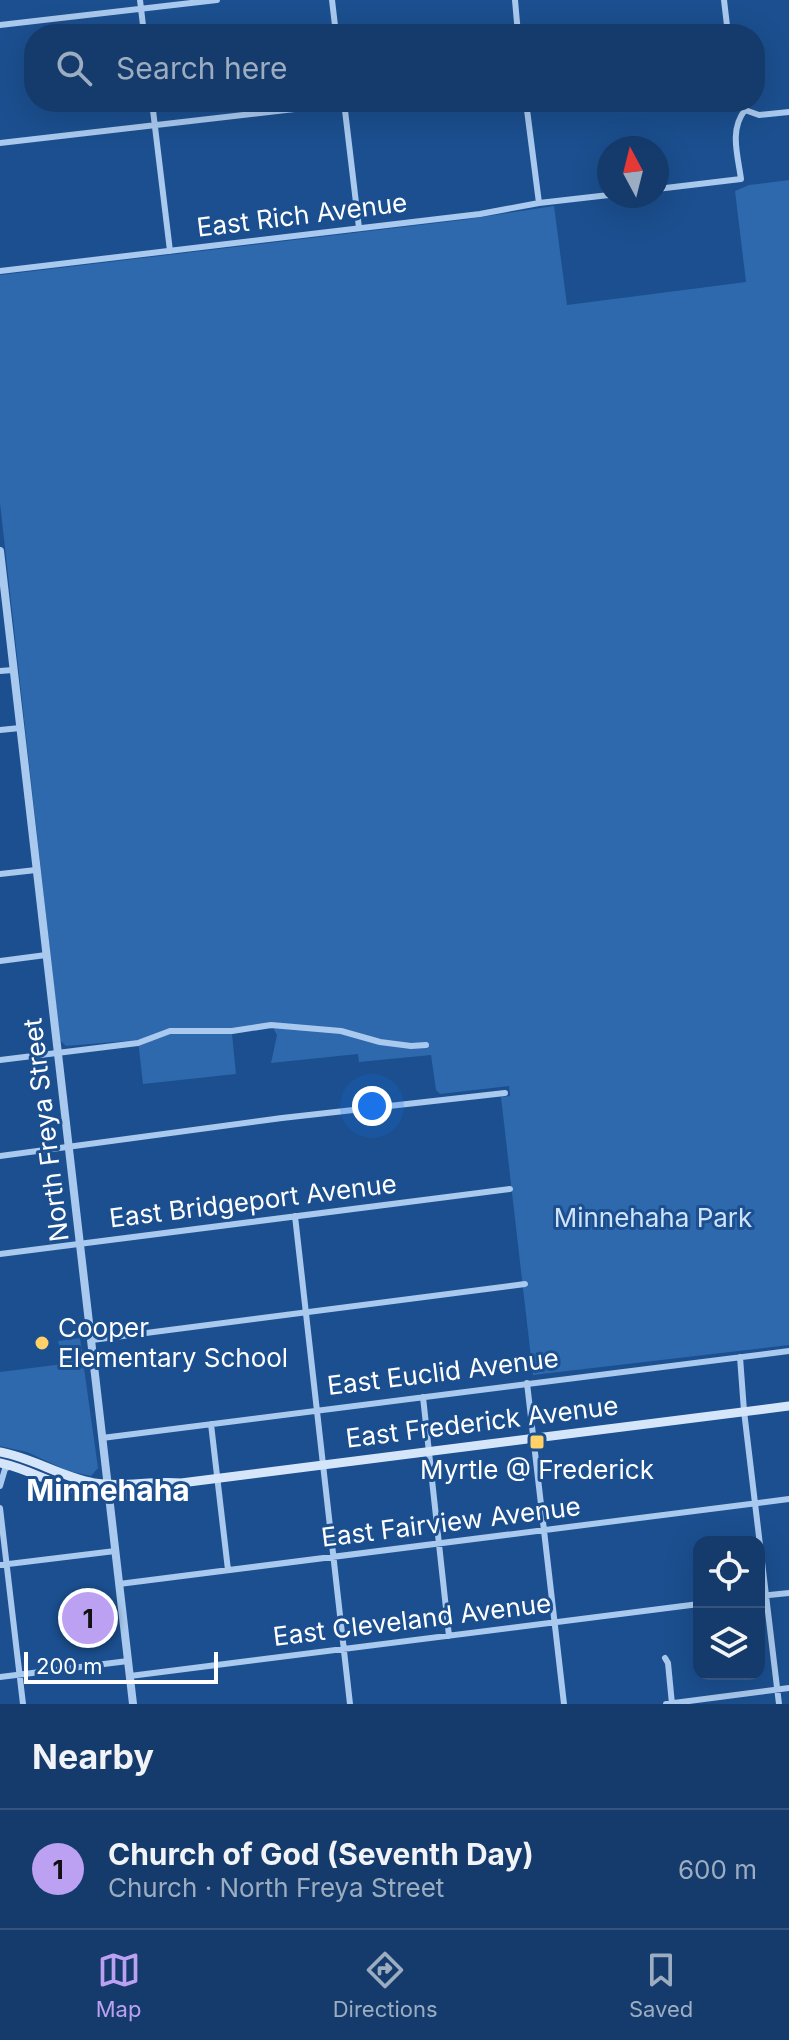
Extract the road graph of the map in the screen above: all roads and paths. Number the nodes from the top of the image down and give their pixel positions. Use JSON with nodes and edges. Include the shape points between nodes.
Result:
{"nodes":[{"id":1,"x":140,"y":0,"type":"edge"},
{"id":2,"x":217,"y":0,"type":"edge"},
{"id":3,"x":332,"y":0,"type":"edge"},
{"id":4,"x":515,"y":0,"type":"edge"},
{"id":5,"x":724,"y":0,"type":"edge"},
{"id":6,"x":141,"y":9,"type":"junction"},
{"id":7,"x":143,"y":24,"type":"edge"},
{"id":8,"x":335,"y":24,"type":"edge"},
{"id":9,"x":517,"y":24,"type":"edge"},
{"id":10,"x":727,"y":24,"type":"edge"},
{"id":11,"x":0,"y":25,"type":"edge"},
{"id":12,"x":153,"y":112,"type":"edge"},
{"id":13,"x":266,"y":112,"type":"edge"},
{"id":14,"x":345,"y":112,"type":"edge"},
{"id":15,"x":527,"y":112,"type":"edge"},
{"id":16,"x":743,"y":112,"type":"edge"},
{"id":17,"x":751,"y":112,"type":"edge"},
{"id":18,"x":789,"y":112,"type":"edge"},
{"id":19,"x":154,"y":125,"type":"junction"},
{"id":20,"x":0,"y":143,"type":"edge"},
{"id":21,"x":669,"y":188,"type":"edge"},
{"id":22,"x":597,"y":196,"type":"edge"},
{"id":23,"x":539,"y":203,"type":"junction"},
{"id":24,"x":359,"y":228,"type":"junction"},
{"id":25,"x":170,"y":251,"type":"junction"},
{"id":26,"x":0,"y":271,"type":"edge"},
{"id":27,"x":0,"y":551,"type":"edge"},
{"id":28,"x":13,"y":670,"type":"junction"},
{"id":29,"x":0,"y":671,"type":"edge"},
{"id":30,"x":20,"y":728,"type":"junction"},
{"id":31,"x":0,"y":730,"type":"edge"},
{"id":32,"x":36,"y":870,"type":"junction"},
{"id":33,"x":0,"y":874,"type":"edge"},
{"id":34,"x":46,"y":955,"type":"junction"},
{"id":35,"x":0,"y":961,"type":"edge"},
{"id":36,"x":426,"y":1045,"type":"dead end"},
{"id":37,"x":57,"y":1054,"type":"junction"},
{"id":38,"x":0,"y":1060,"type":"edge"},
{"id":39,"x":505,"y":1093,"type":"dead end"},
{"id":40,"x":68,"y":1147,"type":"junction"},
{"id":41,"x":0,"y":1156,"type":"edge"},
{"id":42,"x":510,"y":1189,"type":"dead end"},
{"id":43,"x":295,"y":1216,"type":"junction"},
{"id":44,"x":80,"y":1244,"type":"junction"},
{"id":45,"x":0,"y":1254,"type":"edge"},
{"id":46,"x":525,"y":1284,"type":"dead end"},
{"id":47,"x":306,"y":1313,"type":"junction"},
{"id":48,"x":92,"y":1340,"type":"junction"},
{"id":49,"x":789,"y":1351,"type":"edge"},
{"id":50,"x":740,"y":1357,"type":"junction"},
{"id":51,"x":527,"y":1383,"type":"junction"},
{"id":52,"x":423,"y":1397,"type":"junction"},
{"id":53,"x":789,"y":1406,"type":"edge"},
{"id":54,"x":317,"y":1410,"type":"junction"},
{"id":55,"x":744,"y":1411,"type":"junction"},
{"id":56,"x":211,"y":1424,"type":"junction"},
{"id":57,"x":102,"y":1438,"type":"junction"},
{"id":58,"x":533,"y":1438,"type":"junction"},
{"id":59,"x":428,"y":1451,"type":"junction"},
{"id":60,"x":0,"y":1452,"type":"edge"},
{"id":61,"x":0,"y":1463,"type":"edge"},
{"id":62,"x":322,"y":1464,"type":"junction"},
{"id":63,"x":12,"y":1465,"type":"junction"},
{"id":64,"x":217,"y":1479,"type":"junction"},
{"id":65,"x":181,"y":1483,"type":"junction"},
{"id":66,"x":107,"y":1484,"type":"junction"},
{"id":67,"x":0,"y":1486,"type":"edge"},
{"id":68,"x":109,"y":1495,"type":"junction"},
{"id":69,"x":789,"y":1499,"type":"edge"},
{"id":70,"x":755,"y":1503,"type":"junction"},
{"id":71,"x":0,"y":1508,"type":"edge"},
{"id":72,"x":544,"y":1530,"type":"junction"},
{"id":73,"x":757,"y":1536,"type":"edge"},
{"id":74,"x":438,"y":1544,"type":"junction"},
{"id":75,"x":115,"y":1551,"type":"junction"},
{"id":76,"x":333,"y":1557,"type":"junction"},
{"id":77,"x":4,"y":1564,"type":"edge"},
{"id":78,"x":228,"y":1570,"type":"junction"},
{"id":79,"x":119,"y":1584,"type":"junction"},
{"id":80,"x":789,"y":1593,"type":"edge"},
{"id":81,"x":765,"y":1596,"type":"edge"},
{"id":82,"x":693,"y":1605,"type":"edge"},
{"id":83,"x":764,"y":1608,"type":"edge"},
{"id":84,"x":555,"y":1622,"type":"junction"},
{"id":85,"x":449,"y":1636,"type":"junction"},
{"id":86,"x":344,"y":1649,"type":"junction"},
{"id":87,"x":665,"y":1658,"type":"dead end"},
{"id":88,"x":128,"y":1661,"type":"junction"},
{"id":89,"x":20,"y":1674,"type":"junction"},
{"id":90,"x":130,"y":1676,"type":"junction"},
{"id":91,"x":0,"y":1677,"type":"edge"},
{"id":92,"x":789,"y":1688,"type":"edge"},
{"id":93,"x":777,"y":1690,"type":"junction"},
{"id":94,"x":23,"y":1704,"type":"edge"},
{"id":95,"x":133,"y":1704,"type":"edge"},
{"id":96,"x":350,"y":1704,"type":"edge"},
{"id":97,"x":564,"y":1704,"type":"edge"},
{"id":98,"x":670,"y":1704,"type":"edge"},
{"id":99,"x":779,"y":1704,"type":"edge"}],
"edges":[{"from":1,"to":6,"type":"street"},
{"from":2,"to":6,"type":"street"},
{"from":3,"to":8,"type":"street"},
{"from":4,"to":9,"type":"street"},
{"from":5,"to":10,"type":"street"},
{"from":6,"to":7,"type":"street"},
{"from":6,"to":11,"type":"street"},
{"from":12,"to":19,"type":"street"},
{"from":13,"to":19,"type":"street"},
{"from":14,"to":24,"type":"street"},
{"from":15,"to":23,"type":"street"},
{"from":16,"to":21,"type":"street","via":[[735,129],[741,179]]},
{"from":17,"to":18,"type":"street"},
{"from":19,"to":20,"type":"street"},
{"from":19,"to":25,"type":"street"},
{"from":22,"to":23,"type":"street","name":"East Rich Avenue"},
{"from":23,"to":24,"type":"street","name":"East Rich Avenue"},
{"from":24,"to":25,"type":"street","name":"East Rich Avenue"},
{"from":25,"to":26,"type":"street","name":"East Rich Avenue"},
{"from":27,"to":28,"type":"street","name":"North Freya Street"},
{"from":28,"to":29,"type":"street"},
{"from":28,"to":30,"type":"street","name":"North Freya Street"},
{"from":30,"to":31,"type":"street"},
{"from":30,"to":32,"type":"street","name":"North Freya Street"},
{"from":32,"to":33,"type":"street"},
{"from":32,"to":34,"type":"street","name":"North Freya Street"},
{"from":34,"to":35,"type":"street"},
{"from":34,"to":37,"type":"street","name":"North Freya Street"},
{"from":36,"to":37,"type":"street","via":[[271,1025],[170,1031],[138,1043]]},
{"from":37,"to":38,"type":"street"},
{"from":37,"to":40,"type":"street","name":"North Freya Street"},
{"from":39,"to":40,"type":"street"},
{"from":40,"to":41,"type":"street"},
{"from":40,"to":44,"type":"street","name":"North Freya Street"},
{"from":42,"to":43,"type":"street","name":"East Bridgeport Avenue"},
{"from":43,"to":44,"type":"street","name":"East Bridgeport Avenue"},
{"from":43,"to":47,"type":"street"},
{"from":44,"to":45,"type":"street","name":"East Bridgeport Avenue"},
{"from":44,"to":48,"type":"street","name":"North Freya Street"},
{"from":46,"to":47,"type":"street"},
{"from":47,"to":48,"type":"street"},
{"from":47,"to":54,"type":"street"},
{"from":48,"to":57,"type":"street","name":"North Freya Street"},
{"from":49,"to":50,"type":"street","name":"East Euclid Avenue"},
{"from":50,"to":51,"type":"street","name":"East Euclid Avenue"},
{"from":50,"to":55,"type":"street"},
{"from":51,"to":52,"type":"street","name":"East Euclid Avenue"},
{"from":51,"to":58,"type":"street"},
{"from":52,"to":54,"type":"street","name":"East Euclid Avenue"},
{"from":52,"to":59,"type":"street"},
{"from":53,"to":55,"type":"main road","name":"East Frederick Avenue"},
{"from":54,"to":56,"type":"street","name":"East Euclid Avenue"},
{"from":54,"to":62,"type":"street"},
{"from":55,"to":58,"type":"main road","name":"East Frederick Avenue"},
{"from":55,"to":70,"type":"street"},
{"from":56,"to":57,"type":"street","name":"East Euclid Avenue"},
{"from":56,"to":64,"type":"street"},
{"from":57,"to":66,"type":"street","name":"North Freya Street"},
{"from":58,"to":59,"type":"main road","name":"East Frederick Avenue"},
{"from":58,"to":72,"type":"street"},
{"from":59,"to":62,"type":"main road","name":"East Frederick Avenue"},
{"from":59,"to":74,"type":"street"},
{"from":60,"to":66,"type":"main road"},
{"from":61,"to":63,"type":"main road"},
{"from":62,"to":64,"type":"main road","name":"East Frederick Avenue"},
{"from":62,"to":76,"type":"street"},
{"from":63,"to":67,"type":"street","via":[[5,1469]]},
{"from":63,"to":68,"type":"main road","via":[[67,1487]]},
{"from":64,"to":65,"type":"main road","name":"East Frederick Avenue"},
{"from":64,"to":78,"type":"street"},
{"from":65,"to":66,"type":"main road","name":"East Frederick Avenue"},
{"from":65,"to":68,"type":"main road","name":"East Frederick Avenue","via":[[156,1492]]},
{"from":66,"to":68,"type":"street","name":"North Freya Street"},
{"from":68,"to":75,"type":"street","name":"North Freya Street"},
{"from":69,"to":70,"type":"street","name":"East Fairview Avenue"},
{"from":70,"to":72,"type":"street","name":"East Fairview Avenue"},
{"from":70,"to":73,"type":"street"},
{"from":71,"to":77,"type":"street"},
{"from":72,"to":74,"type":"street","name":"East Fairview Avenue"},
{"from":72,"to":84,"type":"street"},
{"from":74,"to":76,"type":"street","name":"East Fairview Avenue"},
{"from":74,"to":85,"type":"street"},
{"from":75,"to":77,"type":"street"},
{"from":75,"to":79,"type":"street","name":"North Freya Street"},
{"from":76,"to":78,"type":"street","name":"East Fairview Avenue"},
{"from":76,"to":86,"type":"street"},
{"from":77,"to":89,"type":"street"},
{"from":78,"to":79,"type":"street","name":"East Fairview Avenue"},
{"from":79,"to":88,"type":"street","name":"North Freya Street"},
{"from":80,"to":81,"type":"street"},
{"from":82,"to":84,"type":"street","name":"East Cleveland Avenue"},
{"from":83,"to":93,"type":"street"},
{"from":84,"to":85,"type":"street","name":"East Cleveland Avenue"},
{"from":84,"to":97,"type":"street"},
{"from":85,"to":86,"type":"street","name":"East Cleveland Avenue"},
{"from":86,"to":90,"type":"street","name":"East Cleveland Avenue"},
{"from":86,"to":96,"type":"street"},
{"from":87,"to":98,"type":"street"},
{"from":88,"to":89,"type":"street"},
{"from":88,"to":90,"type":"street","name":"North Freya Street"},
{"from":89,"to":91,"type":"street"},
{"from":89,"to":94,"type":"street"},
{"from":90,"to":95,"type":"street","name":"North Freya Street"},
{"from":92,"to":93,"type":"street"},
{"from":93,"to":98,"type":"street"},
{"from":93,"to":99,"type":"street"}]}
